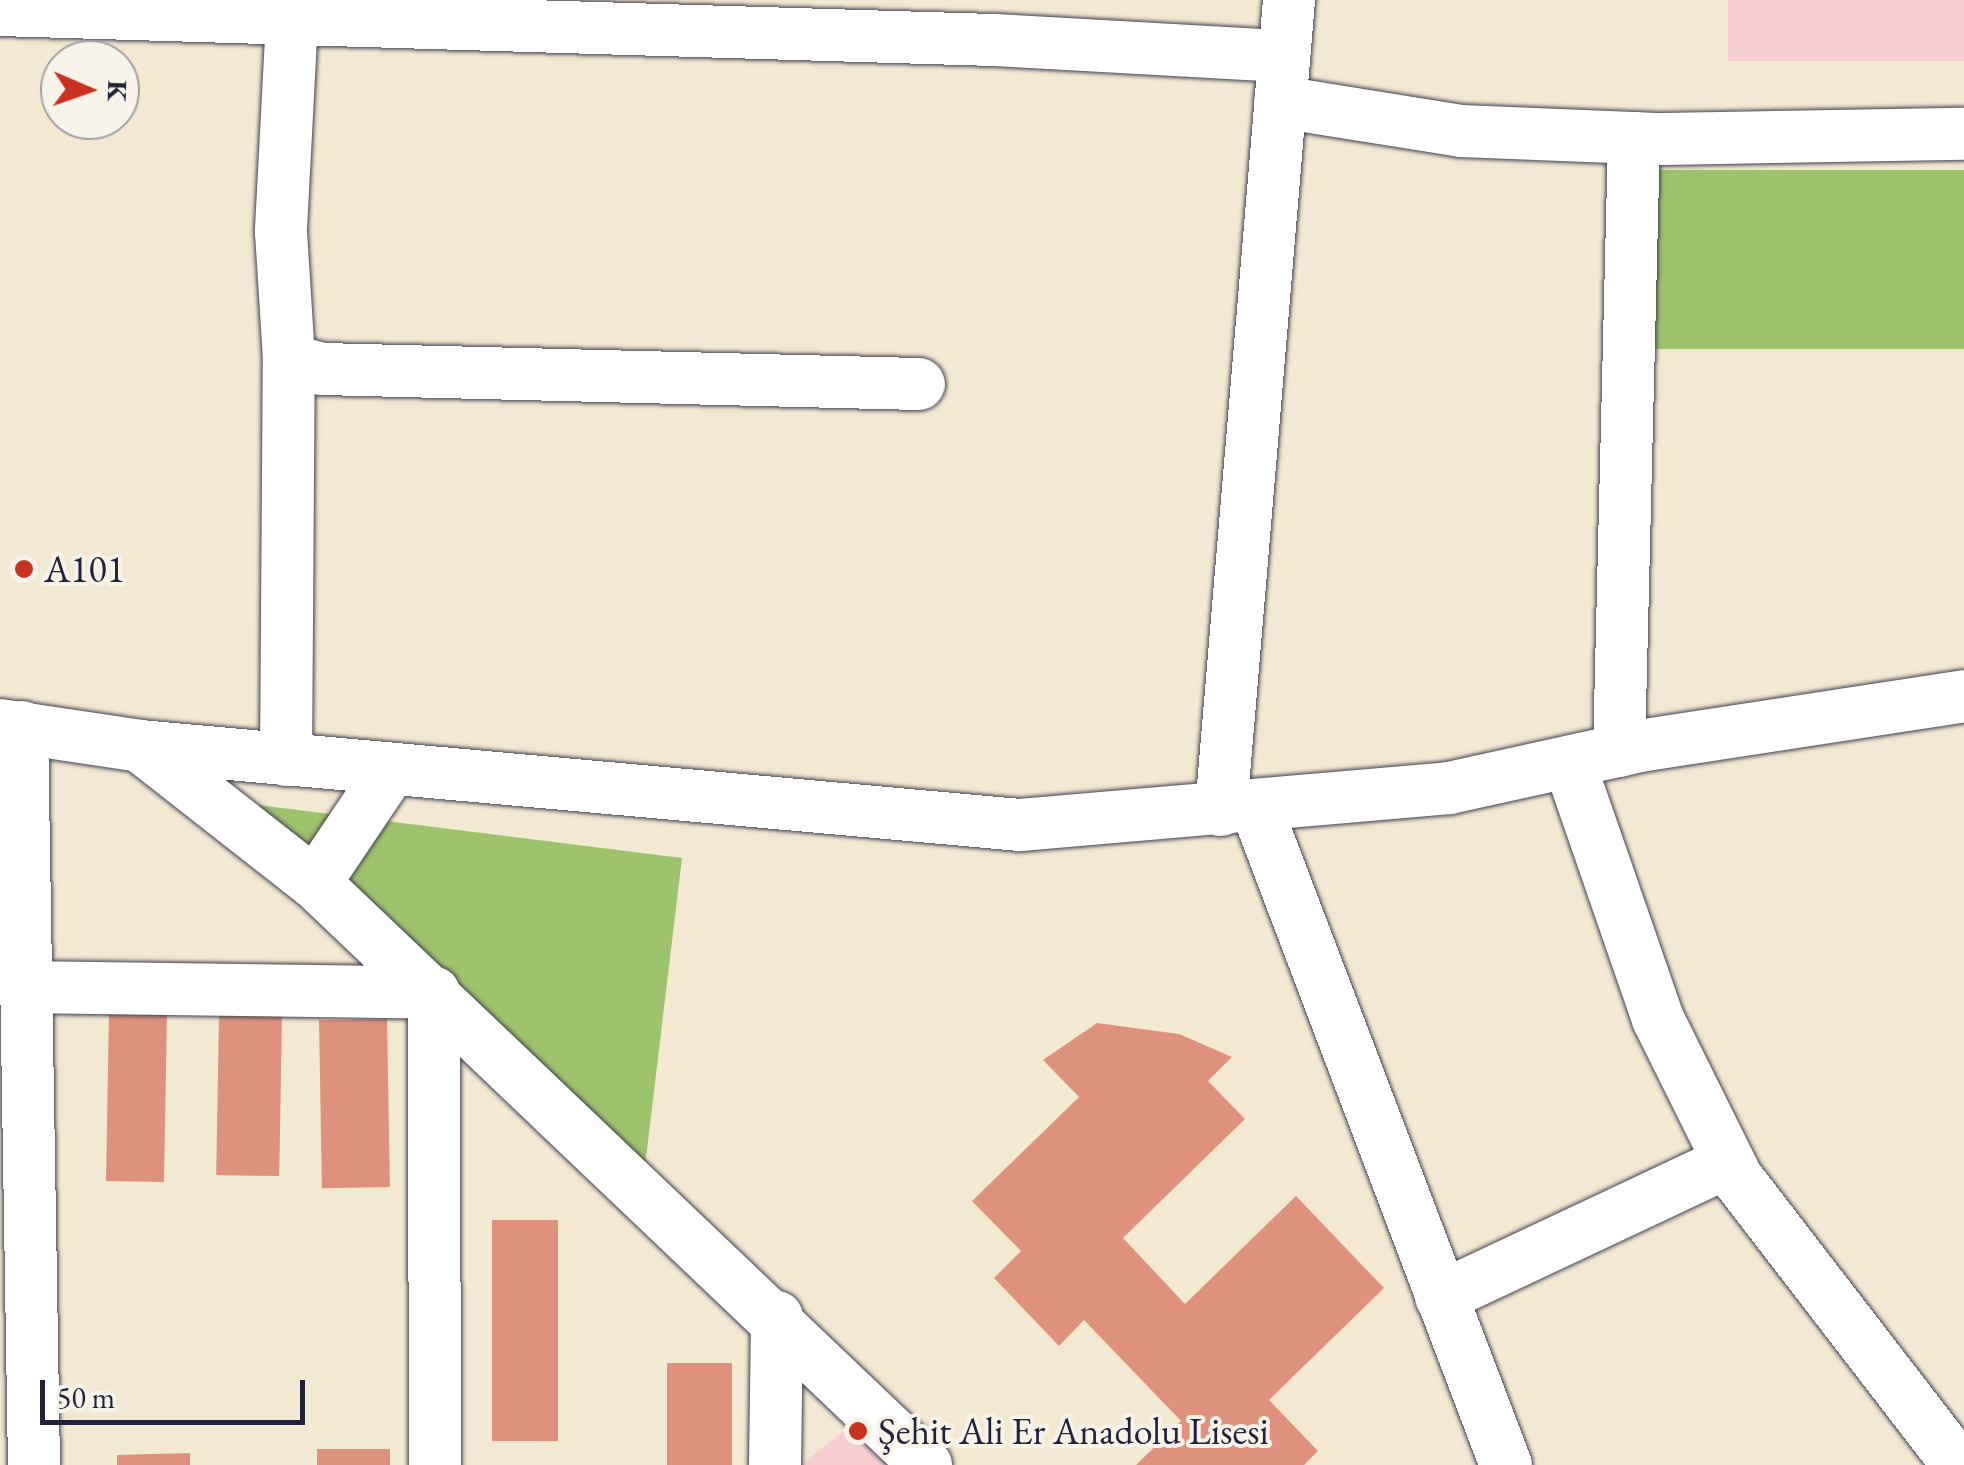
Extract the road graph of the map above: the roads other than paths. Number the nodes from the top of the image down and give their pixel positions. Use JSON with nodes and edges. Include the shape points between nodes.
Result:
{"nodes":[{"id":1,"x":1288,"y":0,"type":"edge"},
{"id":2,"x":0,"y":10,"type":"edge"},
{"id":3,"x":324,"y":13,"type":"edge"},
{"id":4,"x":992,"y":20,"type":"edge"},
{"id":5,"x":1282,"y":79,"type":"junction"},
{"id":6,"x":1964,"y":134,"type":"edge"},
{"id":7,"x":1634,"y":138,"type":"junction"},
{"id":8,"x":288,"y":360,"type":"junction"},
{"id":9,"x":918,"y":384,"type":"dead end"},
{"id":10,"x":1964,"y":696,"type":"edge"},
{"id":11,"x":11,"y":726,"type":"edge"},
{"id":12,"x":140,"y":746,"type":"junction"},
{"id":13,"x":1619,"y":751,"type":"junction"},
{"id":14,"x":286,"y":760,"type":"junction"},
{"id":15,"x":1569,"y":762,"type":"junction"},
{"id":16,"x":391,"y":770,"type":"junction"},
{"id":17,"x":1239,"y":809,"type":"junction"},
{"id":18,"x":315,"y":883,"type":"junction"},
{"id":19,"x":29,"y":987,"type":"junction"},
{"id":20,"x":434,"y":993,"type":"junction"},
{"id":21,"x":1728,"y":1162,"type":"junction"},
{"id":22,"x":1441,"y":1297,"type":"junction"},
{"id":23,"x":777,"y":1317,"type":"junction"},
{"id":24,"x":34,"y":1465,"type":"edge"},
{"id":25,"x":435,"y":1465,"type":"edge"},
{"id":26,"x":775,"y":1465,"type":"edge"},
{"id":27,"x":926,"y":1465,"type":"edge"},
{"id":28,"x":1506,"y":1465,"type":"edge"},
{"id":29,"x":1958,"y":1465,"type":"edge"}],
"edges":[{"from":1,"to":5,"type":"street"},
{"from":2,"to":3,"type":"street"},
{"from":3,"to":4,"type":"street"},
{"from":3,"to":8,"type":"street","via":[[281,232]]},
{"from":4,"to":5,"type":"street"},
{"from":5,"to":7,"type":"street","via":[[1461,131]]},
{"from":5,"to":17,"type":"street"},
{"from":6,"to":7,"type":"street"},
{"from":7,"to":13,"type":"street"},
{"from":8,"to":9,"type":"street","via":[[322,369]]},
{"from":8,"to":14,"type":"street"},
{"from":10,"to":13,"type":"street"},
{"from":11,"to":12,"type":"street"},
{"from":11,"to":19,"type":"street"},
{"from":12,"to":14,"type":"street"},
{"from":12,"to":18,"type":"street"},
{"from":13,"to":15,"type":"street"},
{"from":14,"to":16,"type":"street"},
{"from":15,"to":17,"type":"street","via":[[1449,788]]},
{"from":15,"to":21,"type":"street","via":[[1658,1019]]},
{"from":16,"to":17,"type":"street","via":[[1020,825]]},
{"from":16,"to":18,"type":"street"},
{"from":17,"to":22,"type":"street"},
{"from":18,"to":20,"type":"street"},
{"from":19,"to":20,"type":"street"},
{"from":19,"to":24,"type":"street"},
{"from":20,"to":23,"type":"street"},
{"from":20,"to":25,"type":"street"},
{"from":21,"to":22,"type":"street"},
{"from":21,"to":29,"type":"street"},
{"from":22,"to":28,"type":"street"},
{"from":23,"to":26,"type":"street"},
{"from":23,"to":27,"type":"street"}]}
